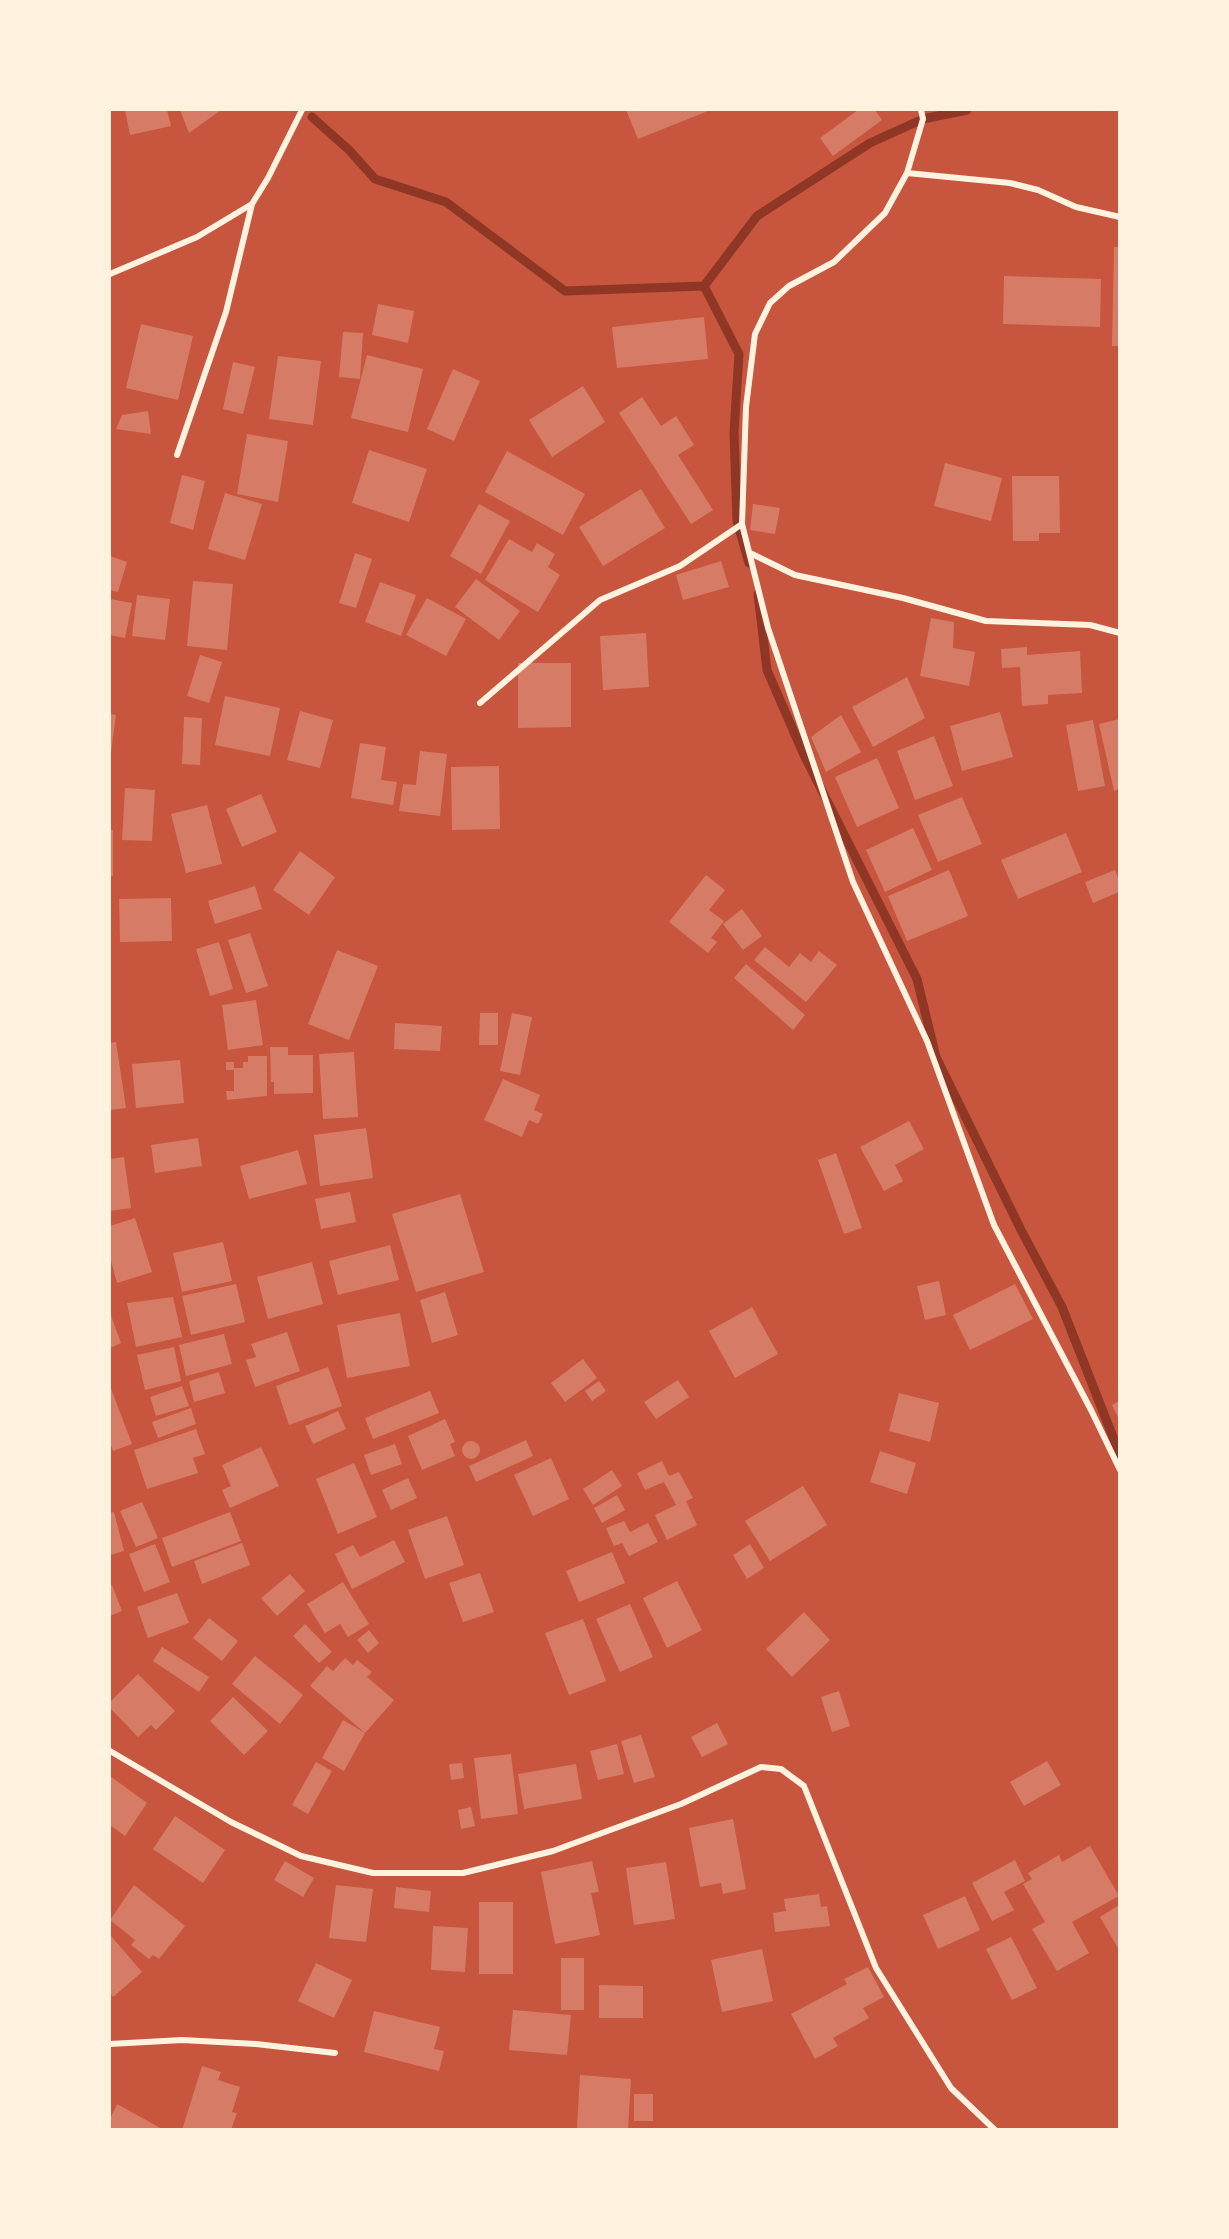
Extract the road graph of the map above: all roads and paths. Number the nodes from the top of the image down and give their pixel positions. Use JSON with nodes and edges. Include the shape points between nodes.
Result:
{"nodes":[{"id":1,"x":302,"y":110,"type":"edge"},
{"id":2,"x":921,"y":110,"type":"edge"},
{"id":3,"x":907,"y":172,"type":"junction"},
{"id":4,"x":252,"y":204,"type":"junction"},
{"id":5,"x":1119,"y":217,"type":"edge"},
{"id":6,"x":110,"y":274,"type":"edge"},
{"id":7,"x":177,"y":455,"type":"dead end"},
{"id":8,"x":742,"y":524,"type":"junction"},
{"id":9,"x":750,"y":553,"type":"junction"},
{"id":10,"x":1119,"y":633,"type":"edge"},
{"id":11,"x":480,"y":703,"type":"dead end"},
{"id":12,"x":1119,"y":1470,"type":"edge"},
{"id":13,"x":110,"y":1751,"type":"edge"},
{"id":14,"x":110,"y":2044,"type":"edge"},
{"id":15,"x":335,"y":2053,"type":"dead end"},
{"id":16,"x":995,"y":2130,"type":"edge"}],
"edges":[{"from":1,"to":4,"type":"street"},
{"from":2,"to":3,"type":"street","via":[[923,119]]},
{"from":3,"to":5,"type":"street","via":[[1010,183],[1076,207]]},
{"from":3,"to":8,"type":"street","via":[[885,213],[834,262],[789,286],[770,303],[755,334],[746,407]]},
{"from":4,"to":6,"type":"street","via":[[197,237]]},
{"from":4,"to":7,"type":"street","via":[[226,312]]},
{"from":8,"to":9,"type":"street"},
{"from":8,"to":11,"type":"street","via":[[680,566],[600,600]]},
{"from":9,"to":10,"type":"street","via":[[795,575],[986,621],[1090,625]]},
{"from":9,"to":12,"type":"street","via":[[768,628],[853,882],[927,1041],[994,1225]]},
{"from":13,"to":16,"type":"street","via":[[231,1822],[301,1856],[373,1873],[463,1873],[553,1851],[681,1804],[761,1767],[781,1769],[804,1786],[876,1968],[951,2088]]},
{"from":14,"to":15,"type":"street","via":[[182,2040]]}]}
